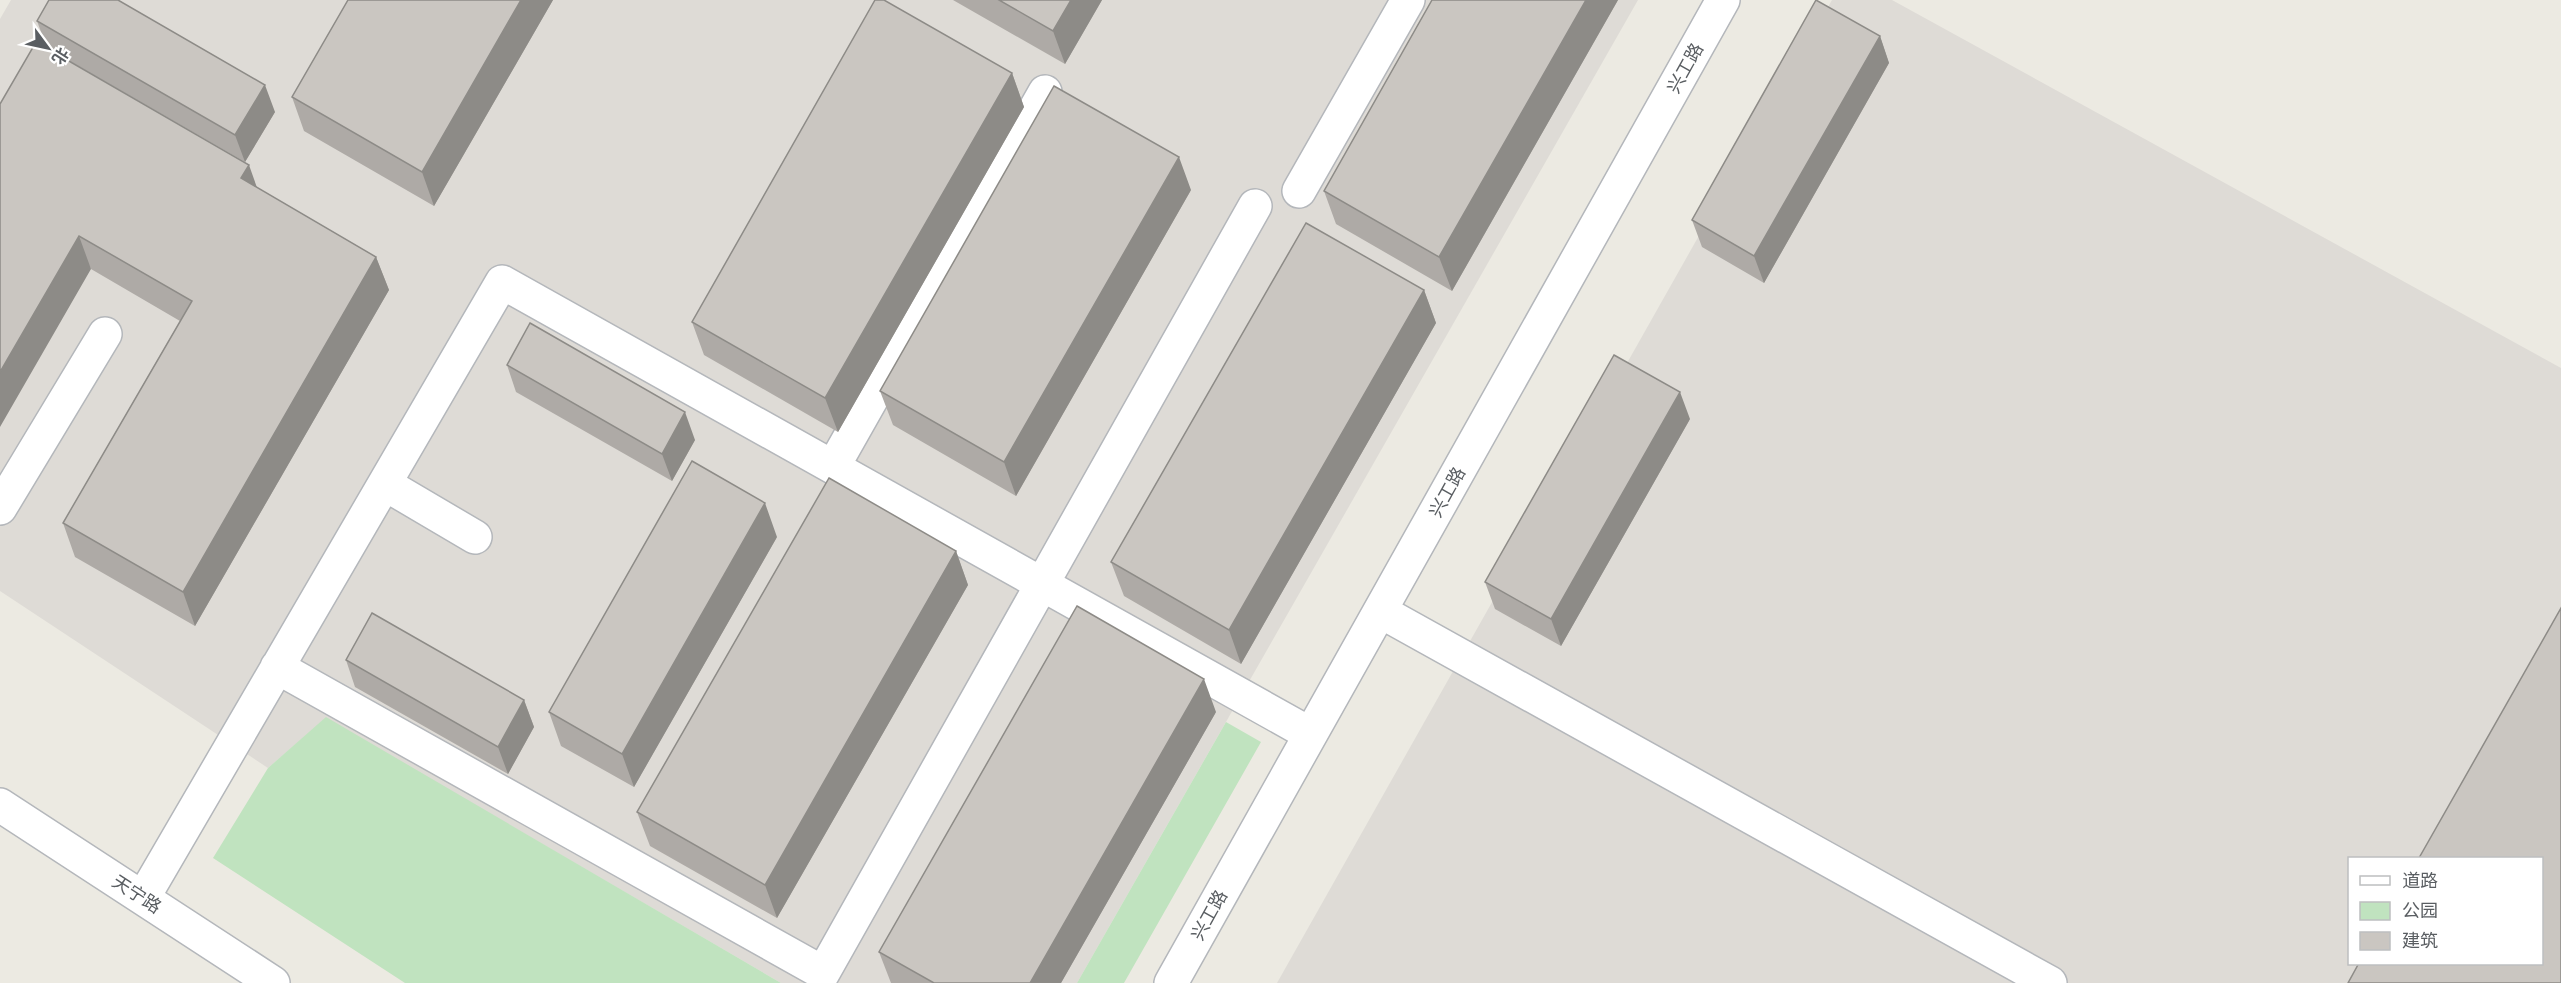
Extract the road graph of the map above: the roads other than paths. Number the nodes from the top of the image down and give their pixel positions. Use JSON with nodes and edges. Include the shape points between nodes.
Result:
{"nodes":[{"id":1,"x":1408,"y":0,"type":"edge"},
{"id":2,"x":1723,"y":0,"type":"edge"},
{"id":3,"x":1045,"y":92,"type":"dead end"},
{"id":4,"x":1299,"y":191,"type":"dead end"},
{"id":5,"x":1255,"y":206,"type":"dead end"},
{"id":6,"x":105,"y":334,"type":"dead end"},
{"id":7,"x":833,"y":467,"type":"junction"},
{"id":8,"x":385,"y":484,"type":"junction"},
{"id":9,"x":0,"y":508,"type":"edge"},
{"id":10,"x":475,"y":537,"type":"dead end"},
{"id":11,"x":1042,"y":584,"type":"junction"},
{"id":12,"x":1380,"y":611,"type":"junction"},
{"id":13,"x":278,"y":667,"type":"junction"},
{"id":14,"x":1310,"y":735,"type":"junction"},
{"id":15,"x":0,"y":805,"type":"edge"},
{"id":16,"x":143,"y":898,"type":"junction"},
{"id":17,"x":273,"y":983,"type":"edge"},
{"id":18,"x":1171,"y":983,"type":"edge"},
{"id":19,"x":2050,"y":983,"type":"edge"}],
"edges":[{"from":1,"to":4,"type":"street"},
{"from":2,"to":12,"type":"street","name":"兴工路"},
{"from":3,"to":7,"type":"street"},
{"from":5,"to":11,"type":"street"},
{"from":6,"to":9,"type":"street"},
{"from":7,"to":8,"type":"street","via":[[502,282]]},
{"from":7,"to":11,"type":"street"},
{"from":8,"to":10,"type":"street"},
{"from":8,"to":13,"type":"street"},
{"from":11,"to":13,"type":"street","via":[[823,973]]},
{"from":11,"to":14,"type":"street"},
{"from":12,"to":14,"type":"street","name":"兴工路"},
{"from":12,"to":19,"type":"street"},
{"from":13,"to":16,"type":"street"},
{"from":14,"to":18,"type":"street","name":"兴工路"},
{"from":15,"to":16,"type":"street","name":"天宁路"},
{"from":16,"to":17,"type":"street","name":"天宁路"}]}
